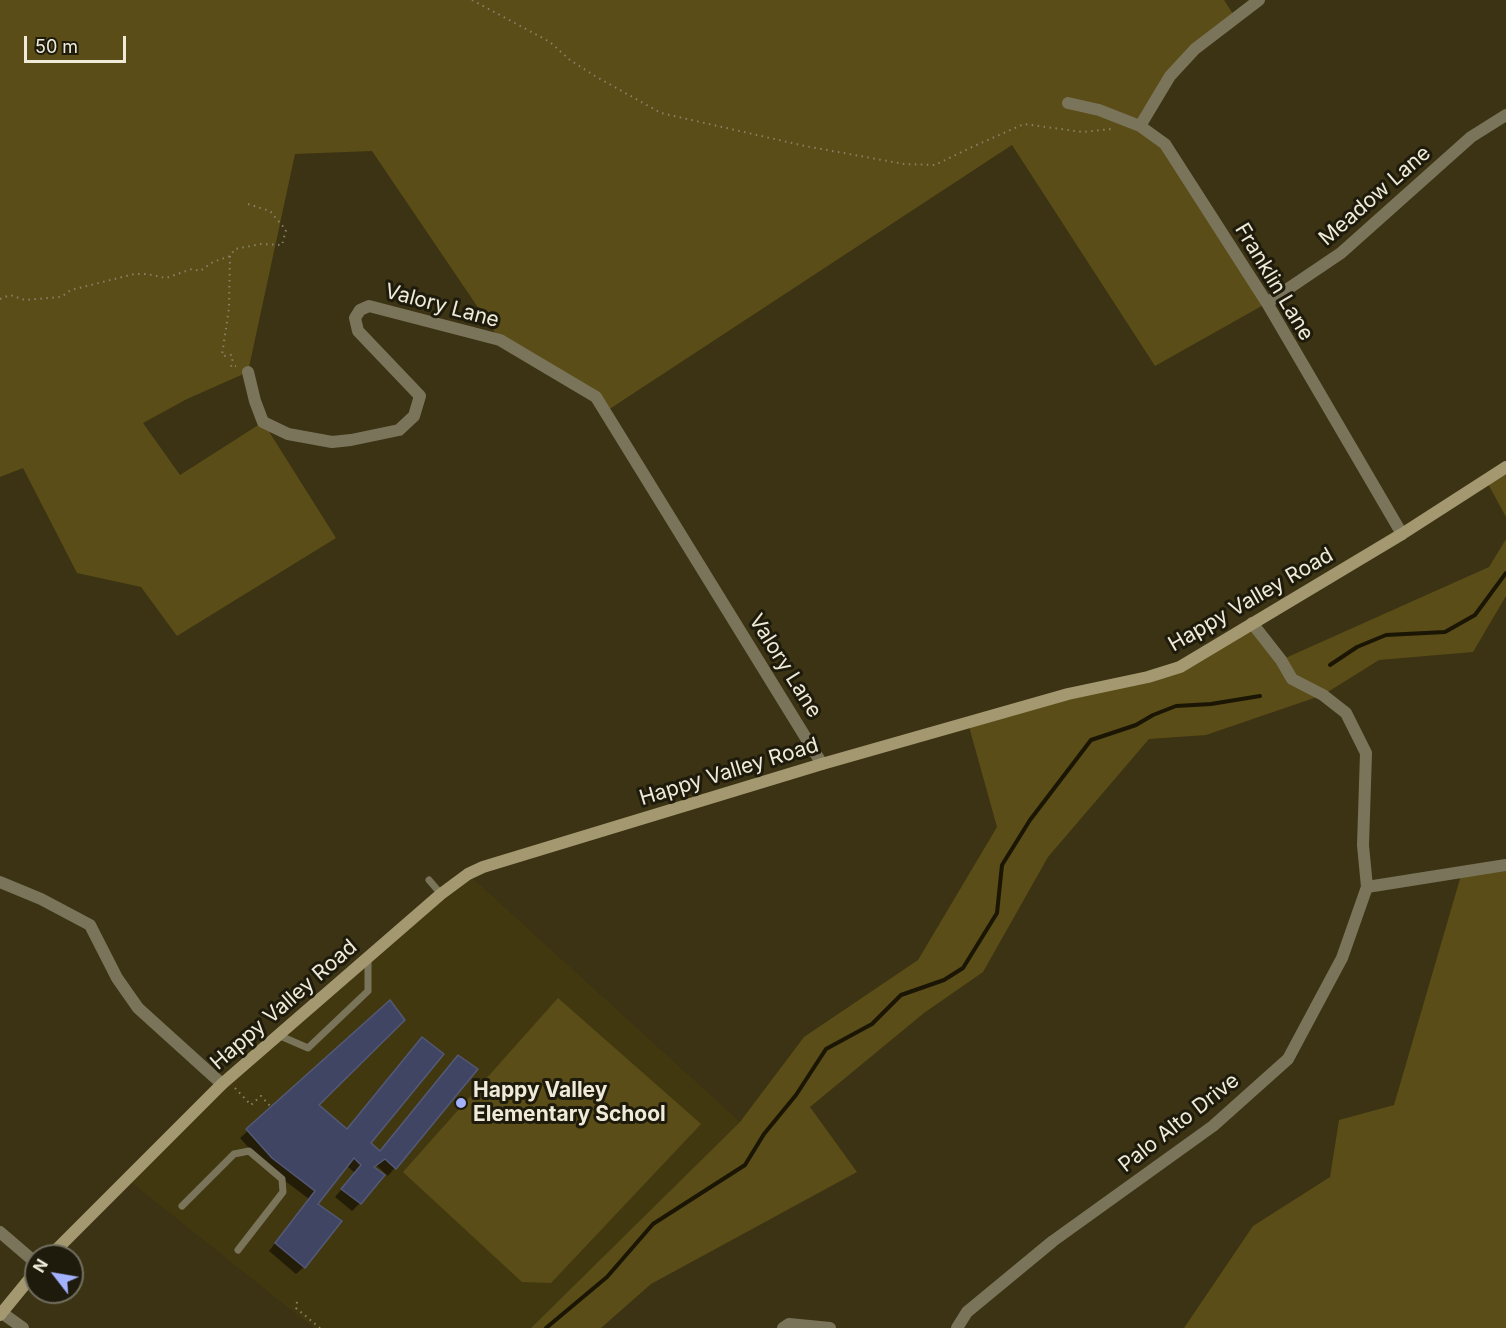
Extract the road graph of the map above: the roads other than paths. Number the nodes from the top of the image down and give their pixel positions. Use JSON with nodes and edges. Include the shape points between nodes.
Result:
{"nodes":[{"id":1,"x":1259,"y":0,"type":"edge"},
{"id":2,"x":1068,"y":103,"type":"dead end"},
{"id":3,"x":1506,"y":115,"type":"edge"},
{"id":4,"x":1140,"y":126,"type":"junction"},
{"id":5,"x":1267,"y":303,"type":"junction"},
{"id":6,"x":248,"y":372,"type":"road end"},
{"id":7,"x":1506,"y":467,"type":"edge"},
{"id":8,"x":1402,"y":534,"type":"junction"},
{"id":9,"x":1252,"y":623,"type":"junction"},
{"id":10,"x":822,"y":764,"type":"junction"},
{"id":11,"x":1506,"y":865,"type":"edge"},
{"id":12,"x":429,"y":880,"type":"dead end"},
{"id":13,"x":0,"y":882,"type":"edge"},
{"id":14,"x":1367,"y":887,"type":"junction"},
{"id":15,"x":441,"y":894,"type":"junction"},
{"id":16,"x":368,"y":957,"type":"junction"},
{"id":17,"x":278,"y":1035,"type":"junction"},
{"id":18,"x":225,"y":1082,"type":"junction"},
{"id":19,"x":182,"y":1206,"type":"dead end"},
{"id":20,"x":0,"y":1232,"type":"edge"},
{"id":21,"x":62,"y":1244,"type":"edge"},
{"id":22,"x":238,"y":1250,"type":"dead end"},
{"id":23,"x":24,"y":1253,"type":"edge"},
{"id":24,"x":24,"y":1286,"type":"edge"},
{"id":25,"x":1,"y":1314,"type":"edge"},
{"id":26,"x":23,"y":1328,"type":"edge"},
{"id":27,"x":783,"y":1328,"type":"edge"},
{"id":28,"x":830,"y":1328,"type":"edge"},
{"id":29,"x":957,"y":1328,"type":"edge"}],
"edges":[{"from":1,"to":4,"type":"street","via":[[1195,49],[1170,76]]},
{"from":2,"to":4,"type":"street","name":"Franklin Lane"},
{"from":3,"to":5,"type":"street","name":"Meadow Lane","via":[[1471,137],[1341,253]]},
{"from":4,"to":5,"type":"street","name":"Franklin Lane","via":[[1165,144]]},
{"from":5,"to":8,"type":"street","name":"Franklin Lane"},
{"from":6,"to":10,"type":"street","name":"Valory Lane","via":[[263,422],[288,434],[332,442],[399,430],[414,416],[420,396],[358,331],[355,318],[369,306],[500,340],[596,397]]},
{"from":7,"to":8,"type":"street","name":"Happy Valley Road"},
{"from":8,"to":9,"type":"street","name":"Happy Valley Road"},
{"from":9,"to":10,"type":"street","name":"Happy Valley Road","via":[[1180,667],[1068,694]]},
{"from":9,"to":14,"type":"street","name":"Palo Alto Drive","via":[[1292,679],[1346,713],[1366,753],[1363,845]]},
{"from":10,"to":15,"type":"street","name":"Happy Valley Road","via":[[483,867]]},
{"from":11,"to":14,"type":"street"},
{"from":12,"to":15,"type":"lane"},
{"from":13,"to":18,"type":"street","via":[[90,925],[117,978],[138,1008]]},
{"from":14,"to":29,"type":"street","name":"Palo Alto Drive","via":[[1342,958],[1288,1059],[1213,1126],[1046,1247],[967,1312]]},
{"from":15,"to":16,"type":"street","name":"Happy Valley Road"},
{"from":16,"to":17,"type":"street","name":"Happy Valley Road"},
{"from":16,"to":17,"type":"lane","via":[[368,991],[308,1048]]},
{"from":17,"to":18,"type":"street","name":"Happy Valley Road"},
{"from":18,"to":21,"type":"street","name":"Happy Valley Road"},
{"from":19,"to":22,"type":"lane","via":[[234,1154],[249,1151],[282,1179],[283,1192]]},
{"from":20,"to":23,"type":"street"},
{"from":24,"to":25,"type":"street"},
{"from":25,"to":26,"type":"street"},
{"from":27,"to":28,"type":"street","via":[[789,1324]]}]}
